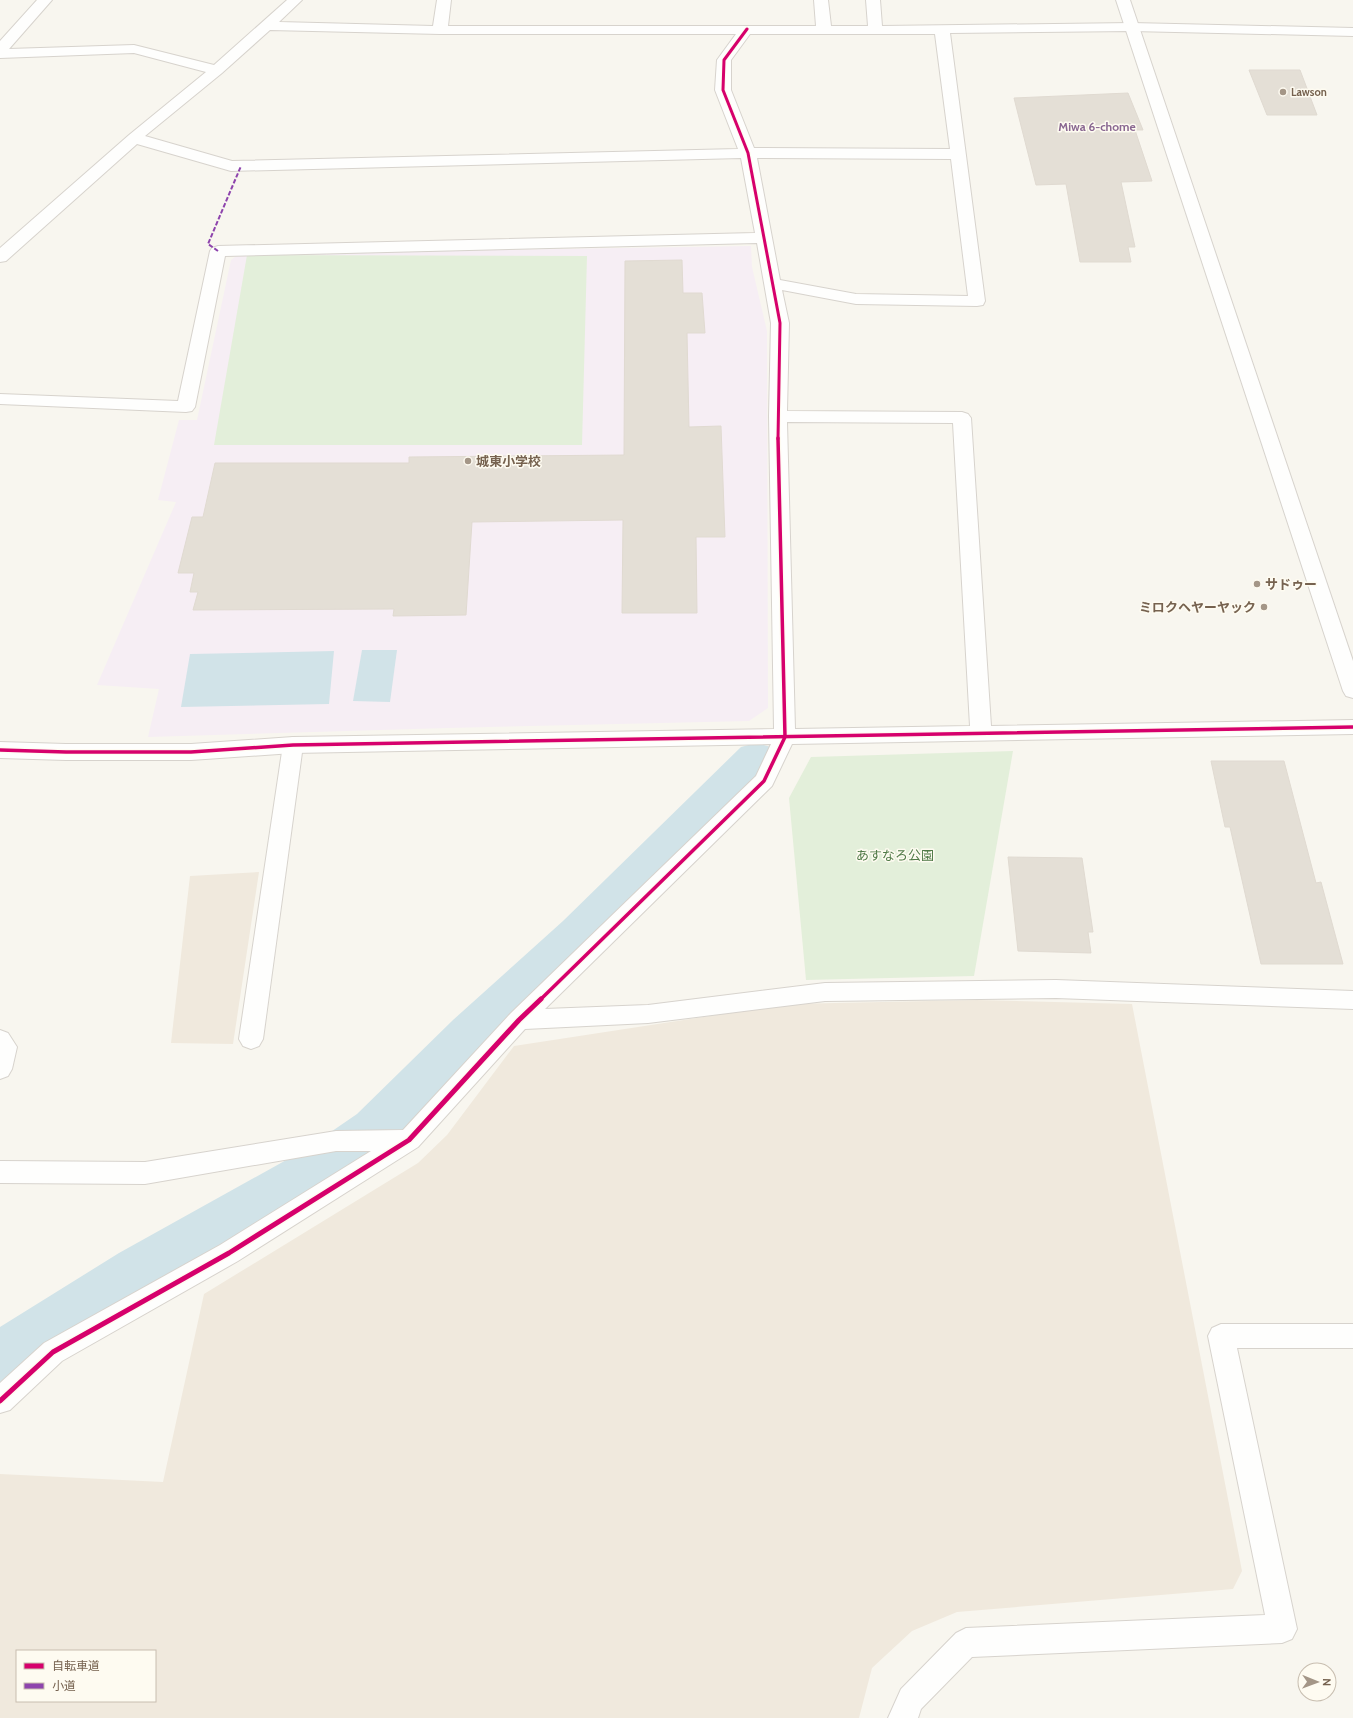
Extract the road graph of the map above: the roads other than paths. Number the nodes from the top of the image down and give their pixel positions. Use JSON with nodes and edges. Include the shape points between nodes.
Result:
{"nodes":[{"id":1,"x":45,"y":0,"type":"edge"},
{"id":2,"x":294,"y":0,"type":"edge"},
{"id":3,"x":444,"y":0,"type":"edge"},
{"id":4,"x":821,"y":0,"type":"edge"},
{"id":5,"x":873,"y":0,"type":"edge"},
{"id":6,"x":1123,"y":0,"type":"edge"},
{"id":7,"x":267,"y":26,"type":"junction"},
{"id":8,"x":1132,"y":27,"type":"junction"},
{"id":9,"x":747,"y":29,"type":"junction"},
{"id":10,"x":942,"y":29,"type":"junction"},
{"id":11,"x":440,"y":30,"type":"junction"},
{"id":12,"x":824,"y":30,"type":"junction"},
{"id":13,"x":875,"y":30,"type":"junction"},
{"id":14,"x":1353,"y":32,"type":"edge"},
{"id":15,"x":0,"y":50,"type":"edge"},
{"id":16,"x":0,"y":54,"type":"edge"},
{"id":17,"x":217,"y":70,"type":"junction"},
{"id":18,"x":134,"y":138,"type":"junction"},
{"id":19,"x":748,"y":153,"type":"junction"},
{"id":20,"x":958,"y":154,"type":"junction"},
{"id":21,"x":764,"y":238,"type":"junction"},
{"id":22,"x":0,"y":257,"type":"edge"},
{"id":23,"x":772,"y":283,"type":"junction"},
{"id":24,"x":0,"y":399,"type":"edge"},
{"id":25,"x":778,"y":416,"type":"junction"},
{"id":26,"x":1353,"y":691,"type":"edge"},
{"id":27,"x":1353,"y":728,"type":"edge"},
{"id":28,"x":981,"y":732,"type":"junction"},
{"id":29,"x":785,"y":737,"type":"junction"},
{"id":30,"x":293,"y":745,"type":"junction"},
{"id":31,"x":0,"y":750,"type":"edge"},
{"id":32,"x":1353,"y":1000,"type":"edge"},
{"id":33,"x":519,"y":1020,"type":"junction"},
{"id":34,"x":251,"y":1039,"type":"dead end"},
{"id":35,"x":0,"y":1040,"type":"edge"},
{"id":36,"x":0,"y":1069,"type":"edge"},
{"id":37,"x":408,"y":1140,"type":"junction"},
{"id":38,"x":0,"y":1172,"type":"edge"},
{"id":39,"x":1353,"y":1336,"type":"edge"},
{"id":40,"x":0,"y":1401,"type":"edge"},
{"id":41,"x":903,"y":1718,"type":"edge"}],
"edges":[{"from":1,"to":15,"type":"street"},
{"from":2,"to":7,"type":"street"},
{"from":3,"to":11,"type":"street"},
{"from":4,"to":12,"type":"street"},
{"from":5,"to":13,"type":"street"},
{"from":6,"to":8,"type":"street"},
{"from":7,"to":11,"type":"street"},
{"from":7,"to":17,"type":"street"},
{"from":8,"to":10,"type":"street"},
{"from":8,"to":14,"type":"street"},
{"from":8,"to":26,"type":"street"},
{"from":9,"to":11,"type":"street"},
{"from":9,"to":12,"type":"street"},
{"from":9,"to":19,"type":"street","via":[[724,60],[723,90]]},
{"from":10,"to":13,"type":"street"},
{"from":10,"to":20,"type":"street"},
{"from":12,"to":13,"type":"street"},
{"from":16,"to":17,"type":"street","via":[[134,49]]},
{"from":17,"to":18,"type":"street"},
{"from":18,"to":19,"type":"street","via":[[231,166]]},
{"from":18,"to":22,"type":"street"},
{"from":19,"to":20,"type":"street"},
{"from":19,"to":21,"type":"street"},
{"from":20,"to":23,"type":"street","via":[[977,301],[856,299]]},
{"from":21,"to":23,"type":"street"},
{"from":21,"to":24,"type":"street","via":[[218,251],[186,408]]},
{"from":23,"to":25,"type":"street","via":[[780,323]]},
{"from":25,"to":28,"type":"street","via":[[962,418]]},
{"from":25,"to":29,"type":"street"},
{"from":27,"to":28,"type":"street"},
{"from":28,"to":29,"type":"street"},
{"from":29,"to":30,"type":"street"},
{"from":29,"to":33,"type":"street","via":[[764,781]]},
{"from":30,"to":31,"type":"street","via":[[191,752]]},
{"from":30,"to":34,"type":"street"},
{"from":32,"to":33,"type":"street","via":[[1056,989],[825,992],[648,1014]]},
{"from":33,"to":37,"type":"street"},
{"from":35,"to":36,"type":"street","via":[[5,1046]]},
{"from":37,"to":38,"type":"street","via":[[336,1141],[145,1173]]},
{"from":37,"to":40,"type":"street","via":[[229,1253],[53,1352]]},
{"from":39,"to":41,"type":"street","via":[[1221,1336],[1282,1629],[966,1643],[911,1699]]}]}
